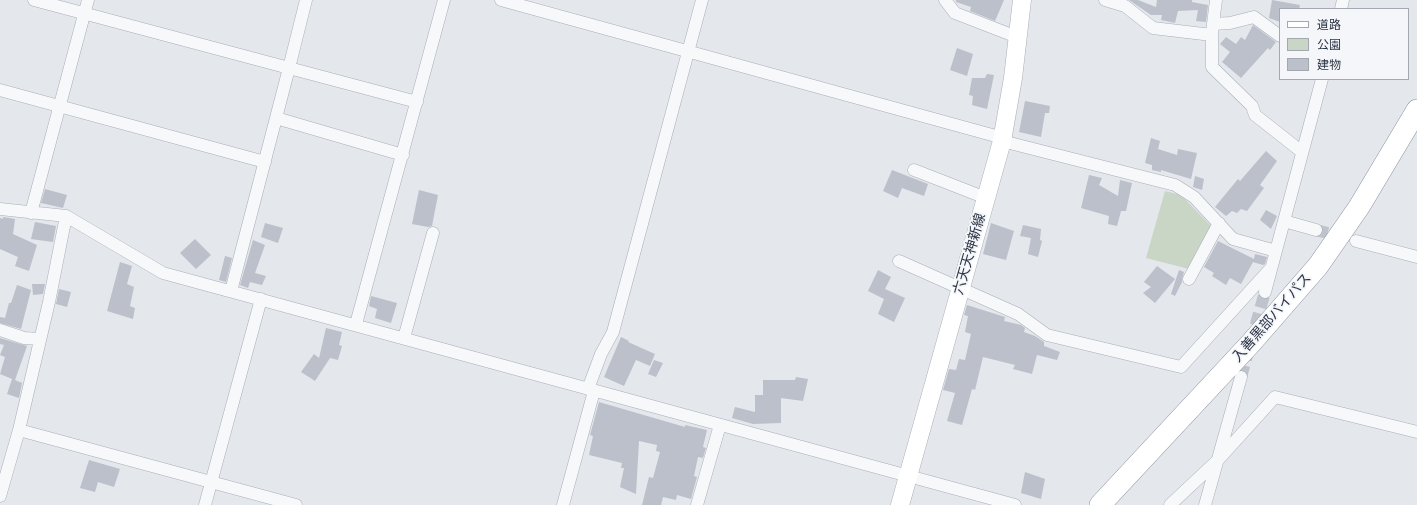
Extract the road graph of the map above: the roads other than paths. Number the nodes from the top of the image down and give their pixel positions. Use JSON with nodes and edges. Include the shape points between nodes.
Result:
{"nodes":[{"id":1,"x":34,"y":0,"type":"edge"},
{"id":2,"x":88,"y":0,"type":"edge"},
{"id":3,"x":306,"y":0,"type":"edge"},
{"id":4,"x":444,"y":0,"type":"edge"},
{"id":5,"x":501,"y":0,"type":"edge"},
{"id":6,"x":702,"y":0,"type":"edge"},
{"id":7,"x":945,"y":0,"type":"edge"},
{"id":8,"x":1022,"y":0,"type":"edge"},
{"id":9,"x":1106,"y":0,"type":"edge"},
{"id":10,"x":1216,"y":0,"type":"edge"},
{"id":11,"x":85,"y":13,"type":"junction"},
{"id":12,"x":1213,"y":29,"type":"junction"},
{"id":13,"x":1279,"y":35,"type":"edge"},
{"id":14,"x":1017,"y":37,"type":"junction"},
{"id":15,"x":688,"y":53,"type":"junction"},
{"id":16,"x":289,"y":68,"type":"junction"},
{"id":17,"x":1322,"y":80,"type":"edge"},
{"id":18,"x":0,"y":90,"type":"edge"},
{"id":19,"x":417,"y":102,"type":"junction"},
{"id":20,"x":61,"y":106,"type":"junction"},
{"id":21,"x":1417,"y":110,"type":"edge"},
{"id":22,"x":276,"y":118,"type":"junction"},
{"id":23,"x":1002,"y":140,"type":"junction"},
{"id":24,"x":1302,"y":152,"type":"junction"},
{"id":25,"x":403,"y":155,"type":"junction"},
{"id":26,"x":265,"y":162,"type":"junction"},
{"id":27,"x":914,"y":170,"type":"dead end"},
{"id":28,"x":986,"y":198,"type":"junction"},
{"id":29,"x":0,"y":209,"type":"edge"},
{"id":30,"x":31,"y":213,"type":"junction"},
{"id":31,"x":66,"y":216,"type":"junction"},
{"id":32,"x":1284,"y":221,"type":"junction"},
{"id":33,"x":1218,"y":223,"type":"junction"},
{"id":34,"x":1316,"y":230,"type":"tunnel mouth"},
{"id":35,"x":433,"y":233,"type":"dead end"},
{"id":36,"x":1356,"y":241,"type":"tunnel mouth"},
{"id":37,"x":1276,"y":250,"type":"junction"},
{"id":38,"x":1417,"y":258,"type":"edge"},
{"id":39,"x":899,"y":262,"type":"dead end"},
{"id":40,"x":1271,"y":268,"type":"junction"},
{"id":41,"x":1189,"y":279,"type":"dead end"},
{"id":42,"x":961,"y":289,"type":"junction"},
{"id":43,"x":231,"y":291,"type":"junction"},
{"id":44,"x":1265,"y":292,"type":"tunnel mouth"},
{"id":45,"x":261,"y":299,"type":"junction"},
{"id":46,"x":356,"y":324,"type":"junction"},
{"id":47,"x":0,"y":330,"type":"edge"},
{"id":48,"x":404,"y":338,"type":"junction"},
{"id":49,"x":40,"y":339,"type":"junction"},
{"id":50,"x":1241,"y":377,"type":"tunnel mouth"},
{"id":51,"x":591,"y":390,"type":"junction"},
{"id":52,"x":720,"y":425,"type":"junction"},
{"id":53,"x":19,"y":430,"type":"junction"},
{"id":54,"x":1417,"y":432,"type":"edge"},
{"id":55,"x":1218,"y":460,"type":"junction"},
{"id":56,"x":908,"y":476,"type":"junction"},
{"id":57,"x":212,"y":482,"type":"junction"},
{"id":58,"x":1,"y":488,"type":"edge"},
{"id":59,"x":205,"y":505,"type":"edge"},
{"id":60,"x":296,"y":505,"type":"edge"},
{"id":61,"x":563,"y":505,"type":"edge"},
{"id":62,"x":697,"y":505,"type":"edge"},
{"id":63,"x":900,"y":505,"type":"edge"},
{"id":64,"x":1015,"y":505,"type":"edge"},
{"id":65,"x":1100,"y":505,"type":"edge"},
{"id":66,"x":1170,"y":505,"type":"edge"},
{"id":67,"x":1205,"y":505,"type":"edge"}],
"edges":[{"from":1,"to":11,"type":"street"},
{"from":2,"to":11,"type":"street"},
{"from":3,"to":16,"type":"street"},
{"from":4,"to":19,"type":"street"},
{"from":5,"to":15,"type":"street"},
{"from":6,"to":15,"type":"street"},
{"from":7,"to":14,"type":"street","via":[[955,13]]},
{"from":8,"to":14,"type":"main road","name":"六天天神新線"},
{"from":9,"to":12,"type":"street","via":[[1125,6],[1153,28]]},
{"from":10,"to":12,"type":"street"},
{"from":11,"to":16,"type":"street"},
{"from":11,"to":20,"type":"street"},
{"from":12,"to":13,"type":"street","via":[[1254,17]]},
{"from":12,"to":24,"type":"street","via":[[1212,67],[1252,106],[1254,115]]},
{"from":14,"to":23,"type":"main road","name":"六天天神新線"},
{"from":15,"to":23,"type":"street"},
{"from":15,"to":51,"type":"street","via":[[612,332],[601,354]]},
{"from":16,"to":19,"type":"street"},
{"from":16,"to":22,"type":"street"},
{"from":17,"to":24,"type":"street"},
{"from":18,"to":20,"type":"street"},
{"from":19,"to":25,"type":"street"},
{"from":20,"to":26,"type":"street"},
{"from":20,"to":30,"type":"street"},
{"from":21,"to":65,"type":"highway","name":"入善黒部バイパス","via":[[1359,208],[1318,266],[1252,343]]},
{"from":22,"to":25,"type":"street"},
{"from":22,"to":26,"type":"street"},
{"from":23,"to":28,"type":"main road","name":"六天天神新線"},
{"from":23,"to":33,"type":"street","via":[[1175,185],[1194,197]]},
{"from":24,"to":32,"type":"street"},
{"from":25,"to":46,"type":"street"},
{"from":26,"to":43,"type":"street"},
{"from":27,"to":28,"type":"street"},
{"from":28,"to":42,"type":"main road","name":"六天天神新線"},
{"from":29,"to":30,"type":"street"},
{"from":30,"to":31,"type":"street"},
{"from":31,"to":43,"type":"street","via":[[163,273]]},
{"from":31,"to":49,"type":"street"},
{"from":32,"to":34,"type":"street"},
{"from":32,"to":37,"type":"street"},
{"from":33,"to":37,"type":"street","via":[[1233,238]]},
{"from":33,"to":41,"type":"street"},
{"from":35,"to":48,"type":"street"},
{"from":36,"to":38,"type":"street"},
{"from":37,"to":40,"type":"street"},
{"from":39,"to":42,"type":"street"},
{"from":40,"to":42,"type":"street","via":[[1181,367],[1047,335],[1018,314]]},
{"from":40,"to":44,"type":"street"},
{"from":42,"to":56,"type":"main road","name":"六天天神新線"},
{"from":43,"to":45,"type":"street"},
{"from":45,"to":46,"type":"street"},
{"from":45,"to":57,"type":"street"},
{"from":46,"to":48,"type":"street"},
{"from":47,"to":49,"type":"street","via":[[24,338]]},
{"from":48,"to":51,"type":"street"},
{"from":49,"to":53,"type":"street"},
{"from":50,"to":55,"type":"street"},
{"from":51,"to":52,"type":"street"},
{"from":51,"to":61,"type":"street"},
{"from":52,"to":56,"type":"street"},
{"from":52,"to":62,"type":"street"},
{"from":53,"to":57,"type":"street"},
{"from":53,"to":58,"type":"street"},
{"from":54,"to":55,"type":"street","via":[[1275,397]]},
{"from":55,"to":66,"type":"street"},
{"from":55,"to":67,"type":"street"},
{"from":56,"to":63,"type":"main road","name":"六天天神新線"},
{"from":56,"to":64,"type":"street"},
{"from":57,"to":59,"type":"street"},
{"from":57,"to":60,"type":"street"}]}
